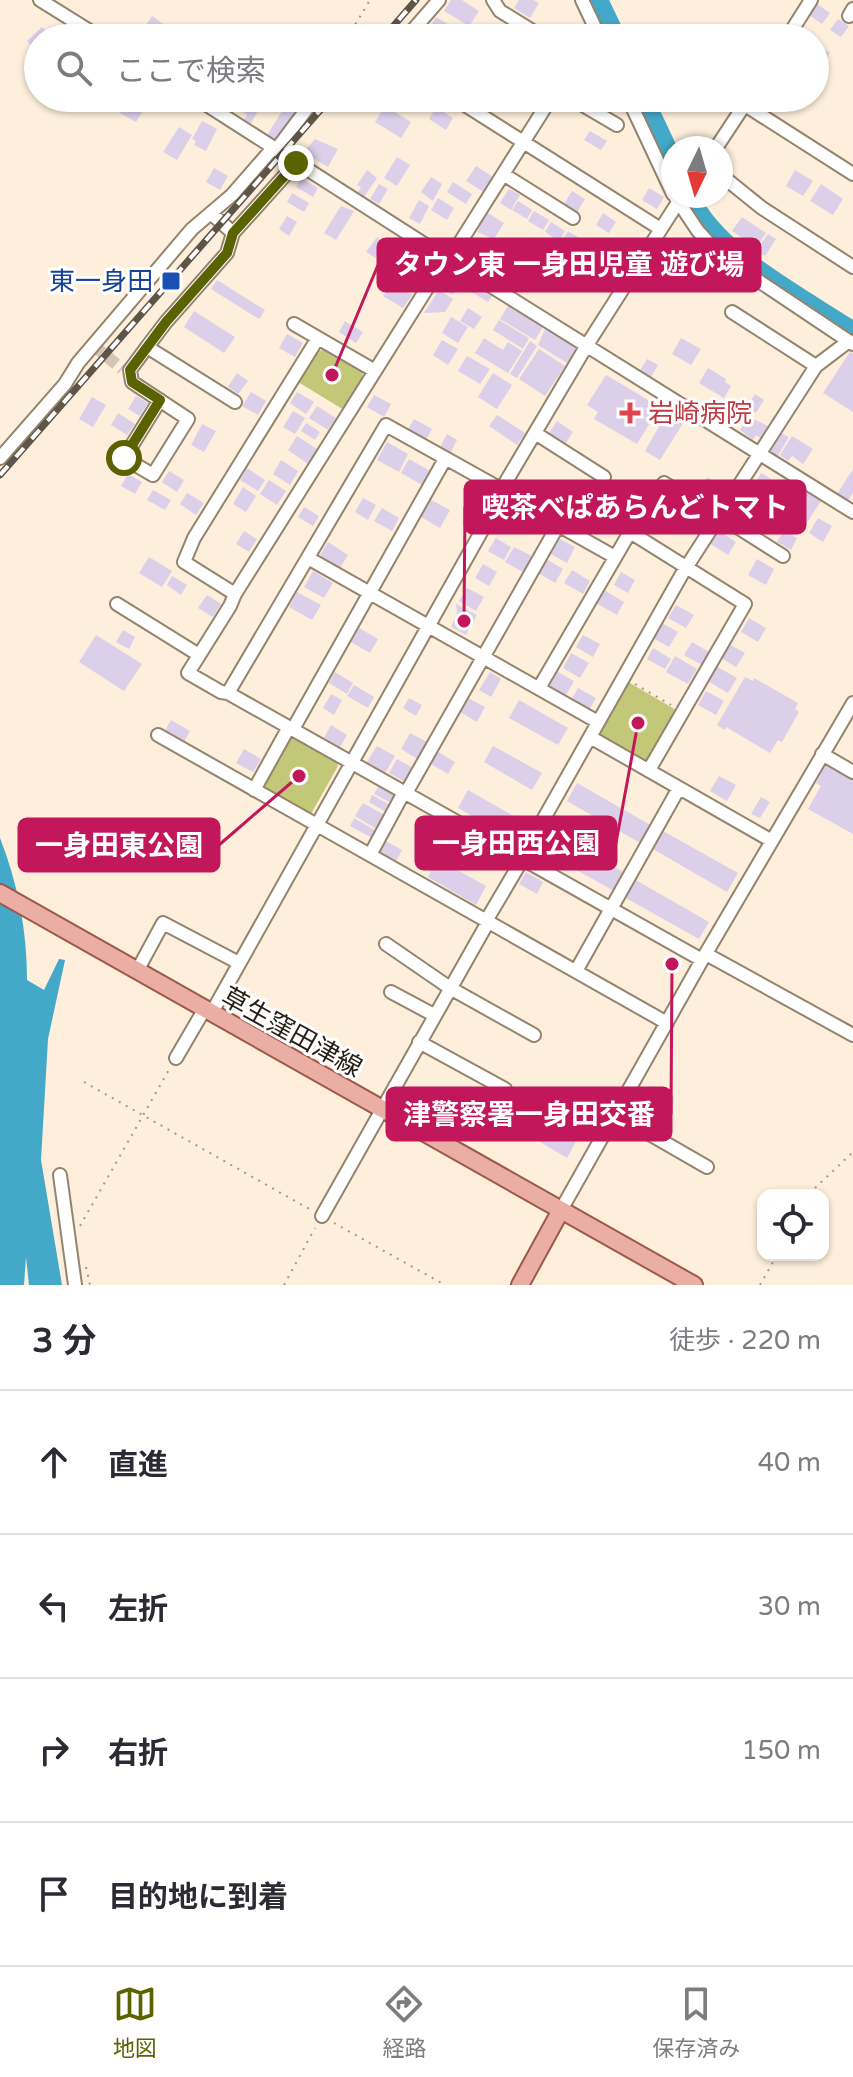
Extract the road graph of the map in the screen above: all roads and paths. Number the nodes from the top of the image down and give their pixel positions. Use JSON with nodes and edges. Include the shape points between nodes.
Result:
{"nodes":[{"id":1,"x":40,"y":0,"type":"edge"},
{"id":2,"x":370,"y":0,"type":"edge"},
{"id":3,"x":439,"y":0,"type":"edge"},
{"id":4,"x":493,"y":0,"type":"edge"},
{"id":5,"x":582,"y":0,"type":"edge"},
{"id":6,"x":811,"y":0,"type":"edge"},
{"id":7,"x":79,"y":24,"type":"edge"},
{"id":8,"x":355,"y":24,"type":"edge"},
{"id":9,"x":418,"y":24,"type":"edge"},
{"id":10,"x":521,"y":24,"type":"edge"},
{"id":11,"x":588,"y":24,"type":"edge"},
{"id":12,"x":796,"y":24,"type":"edge"},
{"id":13,"x":217,"y":112,"type":"edge"},
{"id":14,"x":304,"y":112,"type":"edge"},
{"id":15,"x":476,"y":112,"type":"edge"},
{"id":16,"x":542,"y":112,"type":"edge"},
{"id":17,"x":595,"y":112,"type":"edge"},
{"id":18,"x":635,"y":112,"type":"edge"},
{"id":19,"x":740,"y":112,"type":"edge"},
{"id":20,"x":762,"y":112,"type":"edge"},
{"id":21,"x":617,"y":125,"type":"dead end"},
{"id":22,"x":724,"y":136,"type":"edge"},
{"id":23,"x":523,"y":141,"type":"junction"},
{"id":24,"x":274,"y":149,"type":"junction"},
{"id":25,"x":296,"y":163,"type":"junction"},
{"id":26,"x":661,"y":165,"type":"edge"},
{"id":27,"x":503,"y":174,"type":"junction"},
{"id":28,"x":853,"y":174,"type":"edge"},
{"id":29,"x":733,"y":185,"type":"edge"},
{"id":30,"x":671,"y":208,"type":"edge"},
{"id":31,"x":684,"y":208,"type":"edge"},
{"id":32,"x":212,"y":214,"type":"junction"},
{"id":33,"x":573,"y":218,"type":"dead end"},
{"id":34,"x":659,"y":228,"type":"junction"},
{"id":35,"x":233,"y":233,"type":"junction"},
{"id":36,"x":448,"y":259,"type":"junction"},
{"id":37,"x":853,"y":267,"type":"edge"},
{"id":38,"x":732,"y":312,"type":"dead end"},
{"id":39,"x":294,"y":324,"type":"dead end"},
{"id":40,"x":318,"y":338,"type":"junction"},
{"id":41,"x":851,"y":339,"type":"edge"},
{"id":42,"x":587,"y":345,"type":"junction"},
{"id":43,"x":147,"y":347,"type":"junction"},
{"id":44,"x":816,"y":366,"type":"junction"},
{"id":45,"x":375,"y":371,"type":"junction"},
{"id":46,"x":160,"y":400,"type":"junction"},
{"id":47,"x":235,"y":402,"type":"dead end"},
{"id":48,"x":535,"y":433,"type":"junction"},
{"id":49,"x":761,"y":454,"type":"junction"},
{"id":50,"x":0,"y":458,"type":"edge"},
{"id":51,"x":445,"y":459,"type":"junction"},
{"id":52,"x":604,"y":477,"type":"dead end"},
{"id":53,"x":664,"y":483,"type":"dead end"},
{"id":54,"x":501,"y":490,"type":"junction"},
{"id":55,"x":853,"y":512,"type":"edge"},
{"id":56,"x":720,"y":516,"type":"junction"},
{"id":57,"x":558,"y":525,"type":"junction"},
{"id":58,"x":783,"y":556,"type":"dead end"},
{"id":59,"x":615,"y":557,"type":"junction"},
{"id":60,"x":308,"y":558,"type":"junction"},
{"id":61,"x":688,"y":568,"type":"junction"},
{"id":62,"x":370,"y":593,"type":"junction"},
{"id":63,"x":235,"y":594,"type":"junction"},
{"id":64,"x":117,"y":604,"type":"dead end"},
{"id":65,"x":428,"y":626,"type":"junction"},
{"id":66,"x":199,"y":655,"type":"junction"},
{"id":67,"x":483,"y":657,"type":"junction"},
{"id":68,"x":623,"y":677,"type":"junction"},
{"id":69,"x":539,"y":688,"type":"junction"},
{"id":70,"x":228,"y":693,"type":"junction"},
{"id":71,"x":853,"y":703,"type":"edge"},
{"id":72,"x":683,"y":712,"type":"junction"},
{"id":73,"x":598,"y":722,"type":"junction"},
{"id":74,"x":291,"y":728,"type":"junction"},
{"id":75,"x":158,"y":735,"type":"dead end"},
{"id":76,"x":590,"y":737,"type":"junction"},
{"id":77,"x":822,"y":754,"type":"junction"},
{"id":78,"x":352,"y":763,"type":"junction"},
{"id":79,"x":649,"y":770,"type":"junction"},
{"id":80,"x":853,"y":772,"type":"edge"},
{"id":81,"x":679,"y":788,"type":"junction"},
{"id":82,"x":254,"y":790,"type":"junction"},
{"id":83,"x":405,"y":793,"type":"junction"},
{"id":84,"x":317,"y":825,"type":"junction"},
{"id":85,"x":772,"y":841,"type":"junction"},
{"id":86,"x":370,"y":855,"type":"junction"},
{"id":87,"x":521,"y":860,"type":"junction"},
{"id":88,"x":0,"y":893,"type":"edge"},
{"id":89,"x":611,"y":909,"type":"junction"},
{"id":90,"x":487,"y":921,"type":"junction"},
{"id":91,"x":386,"y":944,"type":"dead end"},
{"id":92,"x":704,"y":957,"type":"junction"},
{"id":93,"x":239,"y":963,"type":"junction"},
{"id":94,"x":137,"y":971,"type":"junction"},
{"id":95,"x":576,"y":971,"type":"junction"},
{"id":96,"x":450,"y":988,"type":"junction"},
{"id":97,"x":391,"y":992,"type":"dead end"},
{"id":98,"x":207,"y":1012,"type":"junction"},
{"id":99,"x":434,"y":1015,"type":"junction"},
{"id":100,"x":667,"y":1023,"type":"junction"},
{"id":101,"x":534,"y":1035,"type":"dead end"},
{"id":102,"x":853,"y":1035,"type":"edge"},
{"id":103,"x":419,"y":1042,"type":"junction"},
{"id":104,"x":176,"y":1058,"type":"joint"},
{"id":105,"x":84,"y":1082,"type":"dead end"},
{"id":106,"x":505,"y":1089,"type":"dead end"},
{"id":107,"x":381,"y":1109,"type":"junction"},
{"id":108,"x":615,"y":1114,"type":"junction"},
{"id":109,"x":143,"y":1115,"type":"junction"},
{"id":110,"x":853,"y":1152,"type":"edge"},
{"id":111,"x":707,"y":1167,"type":"dead end"},
{"id":112,"x":60,"y":1175,"type":"dead end"},
{"id":113,"x":814,"y":1189,"type":"edge"},
{"id":114,"x":561,"y":1210,"type":"junction"},
{"id":115,"x":322,"y":1216,"type":"junction"},
{"id":116,"x":67,"y":1236,"type":"junction"},
{"id":117,"x":774,"y":1261,"type":"edge"},
{"id":118,"x":75,"y":1285,"type":"edge"},
{"id":119,"x":284,"y":1285,"type":"edge"},
{"id":120,"x":445,"y":1285,"type":"edge"},
{"id":121,"x":520,"y":1285,"type":"edge"},
{"id":122,"x":694,"y":1285,"type":"edge"},
{"id":123,"x":760,"y":1285,"type":"edge"}],
"edges":[{"from":1,"to":7,"type":"street"},
{"from":2,"to":8,"type":"path"},
{"from":3,"to":9,"type":"street"},
{"from":4,"to":10,"type":"street"},
{"from":5,"to":11,"type":"street"},
{"from":6,"to":12,"type":"street"},
{"from":13,"to":24,"type":"street"},
{"from":14,"to":24,"type":"street"},
{"from":15,"to":23,"type":"street"},
{"from":16,"to":23,"type":"street"},
{"from":17,"to":21,"type":"street"},
{"from":18,"to":26,"type":"street"},
{"from":19,"to":22,"type":"street"},
{"from":20,"to":28,"type":"street"},
{"from":23,"to":27,"type":"street"},
{"from":23,"to":34,"type":"street"},
{"from":24,"to":25,"type":"street"},
{"from":24,"to":32,"type":"street"},
{"from":25,"to":35,"type":"street"},
{"from":25,"to":36,"type":"street"},
{"from":27,"to":33,"type":"street"},
{"from":27,"to":36,"type":"street"},
{"from":29,"to":37,"type":"street"},
{"from":30,"to":34,"type":"street"},
{"from":31,"to":41,"type":"street","via":[[720,255]]},
{"from":32,"to":35,"type":"street"},
{"from":32,"to":50,"type":"street","via":[[192,229]]},
{"from":34,"to":42,"type":"street"},
{"from":35,"to":43,"type":"street","via":[[227,253]]},
{"from":36,"to":42,"type":"street"},
{"from":36,"to":45,"type":"street"},
{"from":38,"to":44,"type":"street"},
{"from":39,"to":40,"type":"street"},
{"from":40,"to":45,"type":"street"},
{"from":40,"to":63,"type":"street","via":[[184,562]]},
{"from":41,"to":44,"type":"street"},
{"from":42,"to":48,"type":"street"},
{"from":42,"to":49,"type":"street"},
{"from":43,"to":46,"type":"street","via":[[126,370],[132,382]]},
{"from":43,"to":47,"type":"street"},
{"from":44,"to":49,"type":"street"},
{"from":45,"to":63,"type":"street"},
{"from":46,"to":46,"type":"street","via":[[188,419],[153,475],[124,458]]},
{"from":48,"to":52,"type":"street"},
{"from":48,"to":54,"type":"street"},
{"from":49,"to":55,"type":"street"},
{"from":49,"to":56,"type":"street"},
{"from":51,"to":54,"type":"street"},
{"from":51,"to":60,"type":"street","via":[[386,425]]},
{"from":51,"to":62,"type":"street"},
{"from":53,"to":56,"type":"street"},
{"from":54,"to":57,"type":"street"},
{"from":54,"to":65,"type":"street"},
{"from":56,"to":58,"type":"street"},
{"from":56,"to":61,"type":"street"},
{"from":57,"to":59,"type":"street"},
{"from":57,"to":67,"type":"street"},
{"from":59,"to":61,"type":"street","via":[[630,532]]},
{"from":59,"to":69,"type":"street"},
{"from":60,"to":62,"type":"street"},
{"from":60,"to":70,"type":"street"},
{"from":61,"to":68,"type":"street"},
{"from":61,"to":72,"type":"street","via":[[745,604]]},
{"from":62,"to":65,"type":"street"},
{"from":62,"to":74,"type":"street"},
{"from":63,"to":66,"type":"street"},
{"from":64,"to":66,"type":"street"},
{"from":65,"to":67,"type":"street"},
{"from":65,"to":78,"type":"street"},
{"from":66,"to":70,"type":"street","via":[[188,673]]},
{"from":67,"to":69,"type":"street"},
{"from":67,"to":83,"type":"street"},
{"from":68,"to":72,"type":"path"},
{"from":68,"to":73,"type":"street"},
{"from":69,"to":73,"type":"street"},
{"from":70,"to":74,"type":"street"},
{"from":71,"to":77,"type":"street"},
{"from":72,"to":79,"type":"street"},
{"from":73,"to":76,"type":"street"},
{"from":74,"to":78,"type":"street"},
{"from":74,"to":82,"type":"street"},
{"from":75,"to":82,"type":"street"},
{"from":76,"to":79,"type":"street"},
{"from":76,"to":87,"type":"street"},
{"from":77,"to":80,"type":"street"},
{"from":77,"to":85,"type":"street"},
{"from":78,"to":83,"type":"street"},
{"from":78,"to":84,"type":"street"},
{"from":79,"to":81,"type":"street"},
{"from":81,"to":85,"type":"street"},
{"from":81,"to":89,"type":"street"},
{"from":82,"to":84,"type":"street"},
{"from":83,"to":86,"type":"street"},
{"from":83,"to":87,"type":"street"},
{"from":84,"to":86,"type":"street"},
{"from":84,"to":93,"type":"street"},
{"from":85,"to":92,"type":"street"},
{"from":86,"to":90,"type":"street"},
{"from":87,"to":89,"type":"street"},
{"from":87,"to":90,"type":"street"},
{"from":88,"to":94,"type":"main road","name":"草生窪田津線"},
{"from":89,"to":92,"type":"street"},
{"from":89,"to":95,"type":"street"},
{"from":90,"to":95,"type":"street"},
{"from":90,"to":96,"type":"street"},
{"from":91,"to":96,"type":"street"},
{"from":92,"to":100,"type":"street"},
{"from":92,"to":102,"type":"street"},
{"from":93,"to":94,"type":"street","via":[[163,923]]},
{"from":93,"to":98,"type":"street"},
{"from":94,"to":98,"type":"main road","name":"草生窪田津線"},
{"from":95,"to":100,"type":"street"},
{"from":96,"to":99,"type":"street"},
{"from":96,"to":101,"type":"street"},
{"from":97,"to":99,"type":"street"},
{"from":98,"to":104,"type":"street"},
{"from":98,"to":107,"type":"main road","name":"草生窪田津線"},
{"from":99,"to":103,"type":"street"},
{"from":100,"to":108,"type":"street"},
{"from":103,"to":106,"type":"street"},
{"from":103,"to":107,"type":"street"},
{"from":104,"to":109,"type":"path"},
{"from":105,"to":109,"type":"path"},
{"from":107,"to":114,"type":"main road","name":"草生窪田津線"},
{"from":107,"to":115,"type":"street"},
{"from":108,"to":111,"type":"street"},
{"from":108,"to":114,"type":"street"},
{"from":109,"to":115,"type":"path"},
{"from":109,"to":116,"type":"path","via":[[78,1231]]},
{"from":110,"to":113,"type":"path"},
{"from":112,"to":116,"type":"street"},
{"from":114,"to":121,"type":"main road"},
{"from":114,"to":122,"type":"main road","name":"草生窪田津線"},
{"from":115,"to":119,"type":"path"},
{"from":115,"to":120,"type":"path"},
{"from":116,"to":118,"type":"street"},
{"from":117,"to":123,"type":"path"}]}
